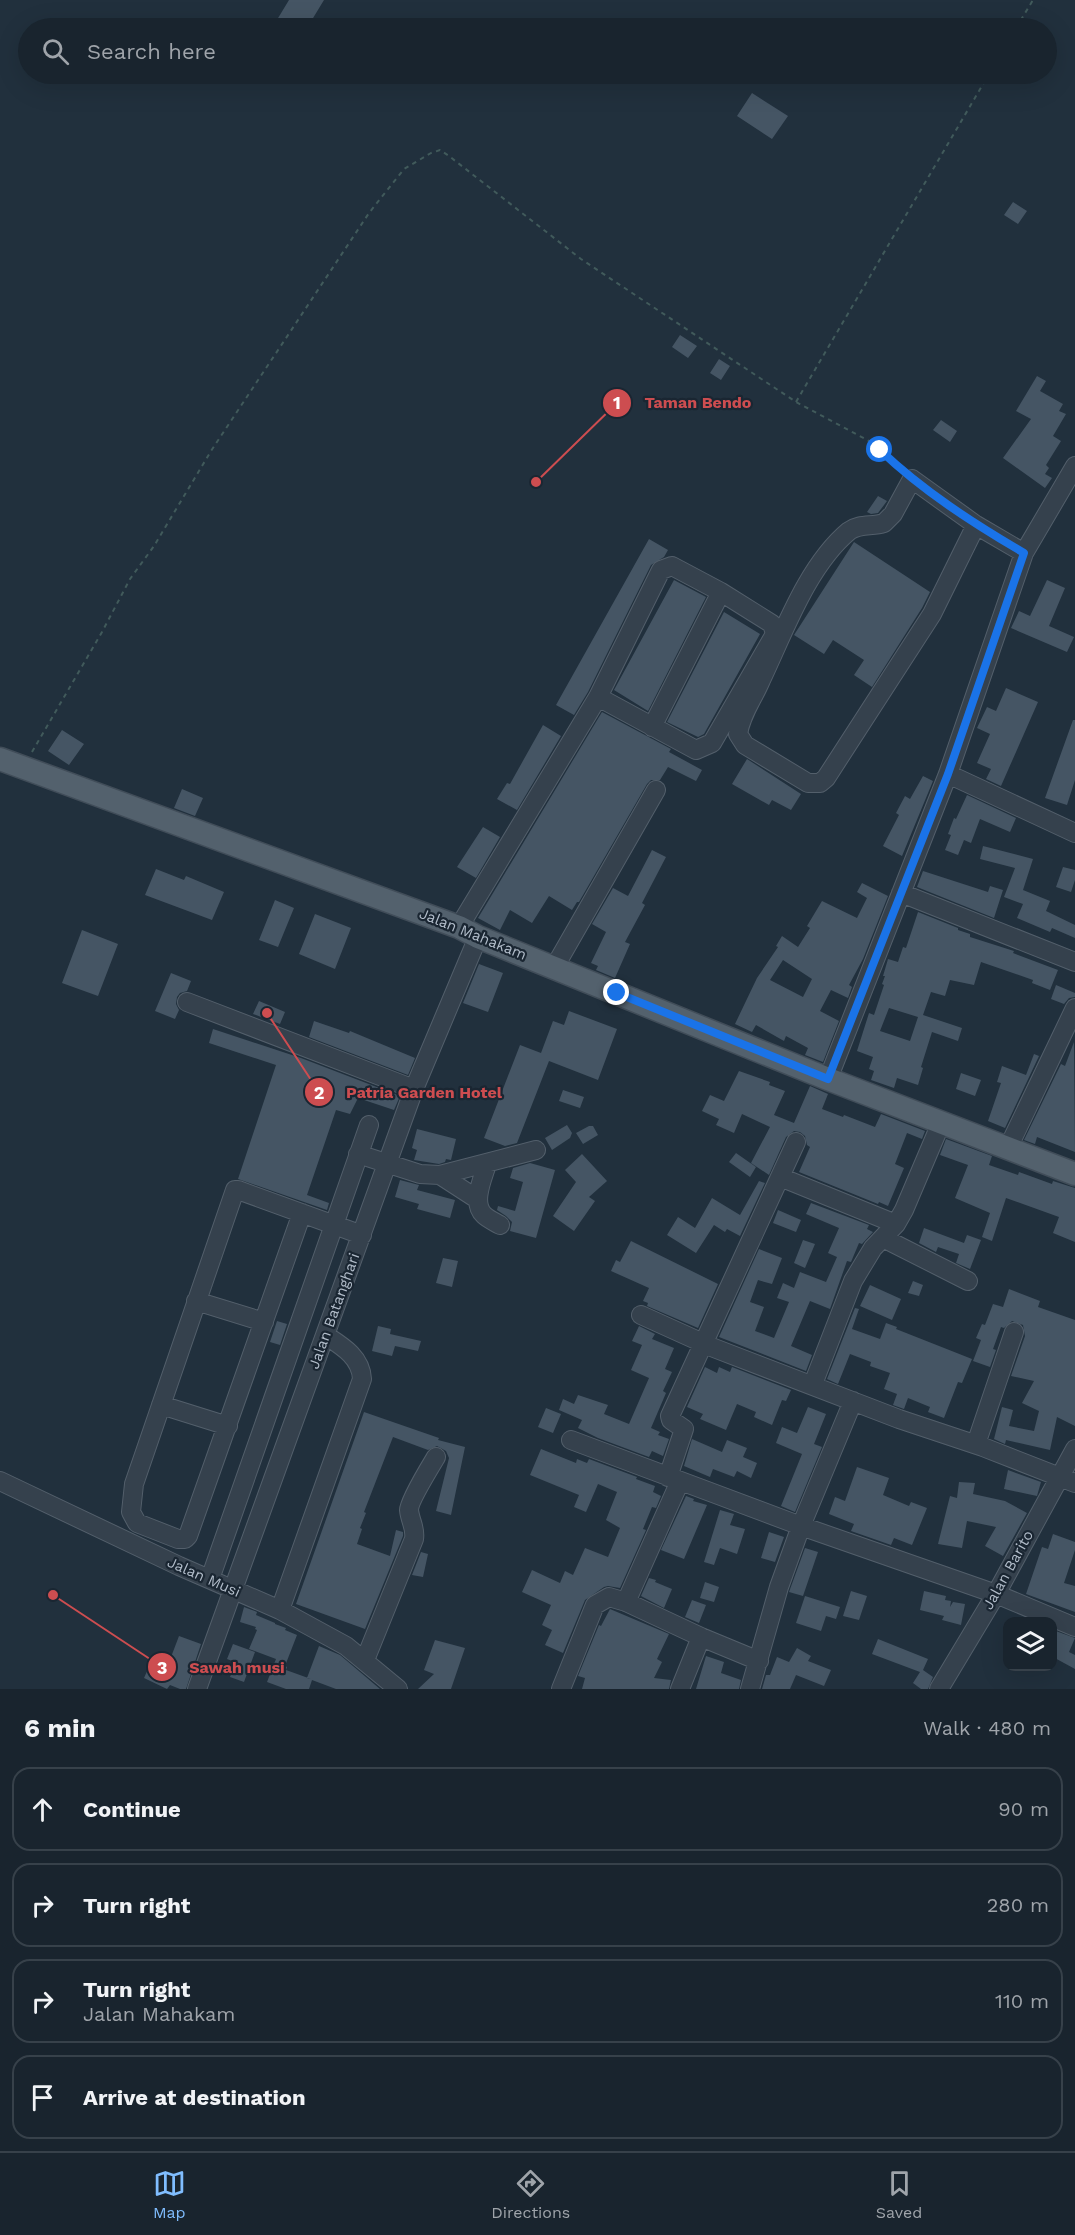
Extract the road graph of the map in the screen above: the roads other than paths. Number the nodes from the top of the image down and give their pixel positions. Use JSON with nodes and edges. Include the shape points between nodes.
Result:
{"nodes":[{"id":1,"x":1075,"y":466,"type":"edge"},
{"id":2,"x":976,"y":525,"type":"junction"},
{"id":3,"x":1024,"y":553,"type":"junction"},
{"id":4,"x":721,"y":592,"type":"junction"},
{"id":5,"x":598,"y":697,"type":"junction"},
{"id":6,"x":652,"y":727,"type":"junction"},
{"id":7,"x":0,"y":759,"type":"edge"},
{"id":8,"x":948,"y":774,"type":"junction"},
{"id":9,"x":656,"y":790,"type":"dead end"},
{"id":10,"x":1075,"y":833,"type":"edge"},
{"id":11,"x":901,"y":893,"type":"junction"},
{"id":12,"x":469,"y":932,"type":"junction"},
{"id":13,"x":1075,"y":962,"type":"edge"},
{"id":14,"x":554,"y":968,"type":"junction"},
{"id":15,"x":187,"y":1002,"type":"dead end"},
{"id":16,"x":1075,"y":1008,"type":"edge"},
{"id":17,"x":828,"y":1079,"type":"junction"},
{"id":18,"x":414,"y":1089,"type":"junction"},
{"id":19,"x":941,"y":1123,"type":"junction"},
{"id":20,"x":369,"y":1125,"type":"dead end"},
{"id":21,"x":796,"y":1142,"type":"dead end"},
{"id":22,"x":1008,"y":1148,"type":"junction"},
{"id":23,"x":536,"y":1150,"type":"dead end"},
{"id":24,"x":358,"y":1154,"type":"junction"},
{"id":25,"x":487,"y":1164,"type":"junction"},
{"id":26,"x":387,"y":1165,"type":"junction"},
{"id":27,"x":1075,"y":1173,"type":"edge"},
{"id":28,"x":440,"y":1175,"type":"junction"},
{"id":29,"x":780,"y":1177,"type":"junction"},
{"id":30,"x":477,"y":1199,"type":"junction"},
{"id":31,"x":302,"y":1213,"type":"junction"},
{"id":32,"x":334,"y":1224,"type":"junction"},
{"id":33,"x":896,"y":1224,"type":"junction"},
{"id":34,"x":501,"y":1225,"type":"dead end"},
{"id":35,"x":362,"y":1235,"type":"junction"},
{"id":36,"x":883,"y":1238,"type":"junction"},
{"id":37,"x":968,"y":1281,"type":"dead end"},
{"id":38,"x":196,"y":1301,"type":"junction"},
{"id":39,"x":641,"y":1315,"type":"dead end"},
{"id":40,"x":264,"y":1322,"type":"junction"},
{"id":41,"x":1014,"y":1332,"type":"dead end"},
{"id":42,"x":294,"y":1338,"type":"junction"},
{"id":43,"x":323,"y":1342,"type":"junction"},
{"id":44,"x":702,"y":1342,"type":"junction"},
{"id":45,"x":813,"y":1384,"type":"junction"},
{"id":46,"x":853,"y":1401,"type":"junction"},
{"id":47,"x":161,"y":1405,"type":"junction"},
{"id":48,"x":228,"y":1426,"type":"junction"},
{"id":49,"x":571,"y":1440,"type":"dead end"},
{"id":50,"x":976,"y":1444,"type":"junction"},
{"id":51,"x":1075,"y":1449,"type":"edge"},
{"id":52,"x":436,"y":1457,"type":"dead end"},
{"id":53,"x":674,"y":1479,"type":"junction"},
{"id":54,"x":1067,"y":1480,"type":"edge"},
{"id":55,"x":0,"y":1481,"type":"edge"},
{"id":56,"x":801,"y":1526,"type":"junction"},
{"id":57,"x":210,"y":1579,"type":"junction"},
{"id":58,"x":233,"y":1589,"type":"junction"},
{"id":59,"x":996,"y":1594,"type":"junction"},
{"id":60,"x":626,"y":1602,"type":"junction"},
{"id":61,"x":280,"y":1610,"type":"junction"},
{"id":62,"x":1075,"y":1627,"type":"edge"},
{"id":63,"x":701,"y":1637,"type":"junction"},
{"id":64,"x":365,"y":1660,"type":"junction"},
{"id":65,"x":759,"y":1661,"type":"junction"},
{"id":66,"x":393,"y":1684,"type":"edge"},
{"id":67,"x":197,"y":1689,"type":"edge"},
{"id":68,"x":561,"y":1689,"type":"edge"},
{"id":69,"x":680,"y":1689,"type":"edge"},
{"id":70,"x":750,"y":1689,"type":"edge"},
{"id":71,"x":939,"y":1689,"type":"edge"}],
"edges":[{"from":1,"to":3,"type":"street"},
{"from":2,"to":2,"type":"street","via":[[932,614],[826,778],[820,783],[808,783],[745,745],[738,734],[740,719],[795,609],[835,545],[858,526],[884,523],[912,479]]},
{"from":2,"to":3,"type":"street"},
{"from":3,"to":8,"type":"street"},
{"from":4,"to":5,"type":"street","name":"Jalan Batanghari","via":[[672,566],[661,570]]},
{"from":4,"to":6,"type":"street"},
{"from":4,"to":6,"type":"street","name":"Jalan Batanghari","via":[[772,624],[775,634],[712,743],[696,750]]},
{"from":5,"to":6,"type":"street"},
{"from":5,"to":12,"type":"street","name":"Jalan Batanghari"},
{"from":7,"to":12,"type":"main road","name":"Jalan Mahakam"},
{"from":8,"to":10,"type":"street"},
{"from":8,"to":11,"type":"street"},
{"from":9,"to":14,"type":"street"},
{"from":11,"to":13,"type":"street"},
{"from":11,"to":17,"type":"street"},
{"from":12,"to":14,"type":"main road","name":"Jalan Mahakam"},
{"from":12,"to":18,"type":"street","name":"Jalan Batanghari"},
{"from":14,"to":17,"type":"main road","name":"Jalan Mahakam"},
{"from":15,"to":18,"type":"street"},
{"from":16,"to":22,"type":"street"},
{"from":17,"to":19,"type":"main road","name":"Jalan Mahakam"},
{"from":18,"to":26,"type":"street","name":"Jalan Batanghari"},
{"from":19,"to":22,"type":"main road","name":"Jalan Mahakam"},
{"from":19,"to":33,"type":"street"},
{"from":20,"to":24,"type":"street"},
{"from":21,"to":29,"type":"street"},
{"from":22,"to":27,"type":"main road","name":"Jalan Mahakam"},
{"from":23,"to":25,"type":"street"},
{"from":24,"to":26,"type":"street"},
{"from":24,"to":32,"type":"street"},
{"from":25,"to":28,"type":"street"},
{"from":25,"to":30,"type":"street"},
{"from":26,"to":28,"type":"street"},
{"from":26,"to":35,"type":"street","name":"Jalan Batanghari"},
{"from":28,"to":30,"type":"street"},
{"from":29,"to":33,"type":"street"},
{"from":29,"to":44,"type":"street"},
{"from":30,"to":34,"type":"street","via":[[483,1215]]},
{"from":31,"to":32,"type":"street"},
{"from":31,"to":38,"type":"street","via":[[235,1190]]},
{"from":31,"to":40,"type":"street"},
{"from":32,"to":35,"type":"street"},
{"from":32,"to":42,"type":"street"},
{"from":33,"to":36,"type":"street"},
{"from":35,"to":43,"type":"street","name":"Jalan Batanghari"},
{"from":36,"to":37,"type":"street"},
{"from":36,"to":45,"type":"street","via":[[853,1281]]},
{"from":38,"to":40,"type":"street"},
{"from":38,"to":47,"type":"street"},
{"from":39,"to":44,"type":"street"},
{"from":40,"to":48,"type":"street"},
{"from":41,"to":50,"type":"street"},
{"from":42,"to":43,"type":"street"},
{"from":42,"to":57,"type":"street"},
{"from":43,"to":58,"type":"street","name":"Jalan Batanghari"},
{"from":43,"to":61,"type":"street","via":[[346,1349],[362,1369],[362,1379]]},
{"from":44,"to":45,"type":"street"},
{"from":44,"to":53,"type":"street","via":[[670,1416],[684,1429]]},
{"from":45,"to":46,"type":"street"},
{"from":46,"to":50,"type":"street"},
{"from":46,"to":56,"type":"street"},
{"from":47,"to":48,"type":"street"},
{"from":47,"to":48,"type":"street","via":[[134,1484],[131,1512],[137,1523],[178,1539],[185,1539],[191,1529]]},
{"from":49,"to":53,"type":"street"},
{"from":50,"to":54,"type":"street"},
{"from":51,"to":54,"type":"street","name":"Jalan Barito"},
{"from":52,"to":64,"type":"street","via":[[410,1505],[414,1539]]},
{"from":53,"to":56,"type":"street"},
{"from":53,"to":60,"type":"street"},
{"from":54,"to":59,"type":"street","name":"Jalan Barito"},
{"from":55,"to":57,"type":"street","name":"Jalan Musi"},
{"from":56,"to":59,"type":"street"},
{"from":56,"to":65,"type":"street"},
{"from":57,"to":58,"type":"street","name":"Jalan Musi"},
{"from":58,"to":61,"type":"street","name":"Jalan Musi"},
{"from":58,"to":67,"type":"street","name":"Jalan Batanghari"},
{"from":59,"to":62,"type":"street"},
{"from":59,"to":71,"type":"street","name":"Jalan Barito"},
{"from":60,"to":63,"type":"street"},
{"from":60,"to":68,"type":"street","via":[[609,1597],[596,1605]]},
{"from":61,"to":64,"type":"street","name":"Jalan Musi"},
{"from":63,"to":65,"type":"street"},
{"from":63,"to":69,"type":"street"},
{"from":64,"to":66,"type":"street","name":"Jalan Musi"},
{"from":65,"to":70,"type":"street"}]}
